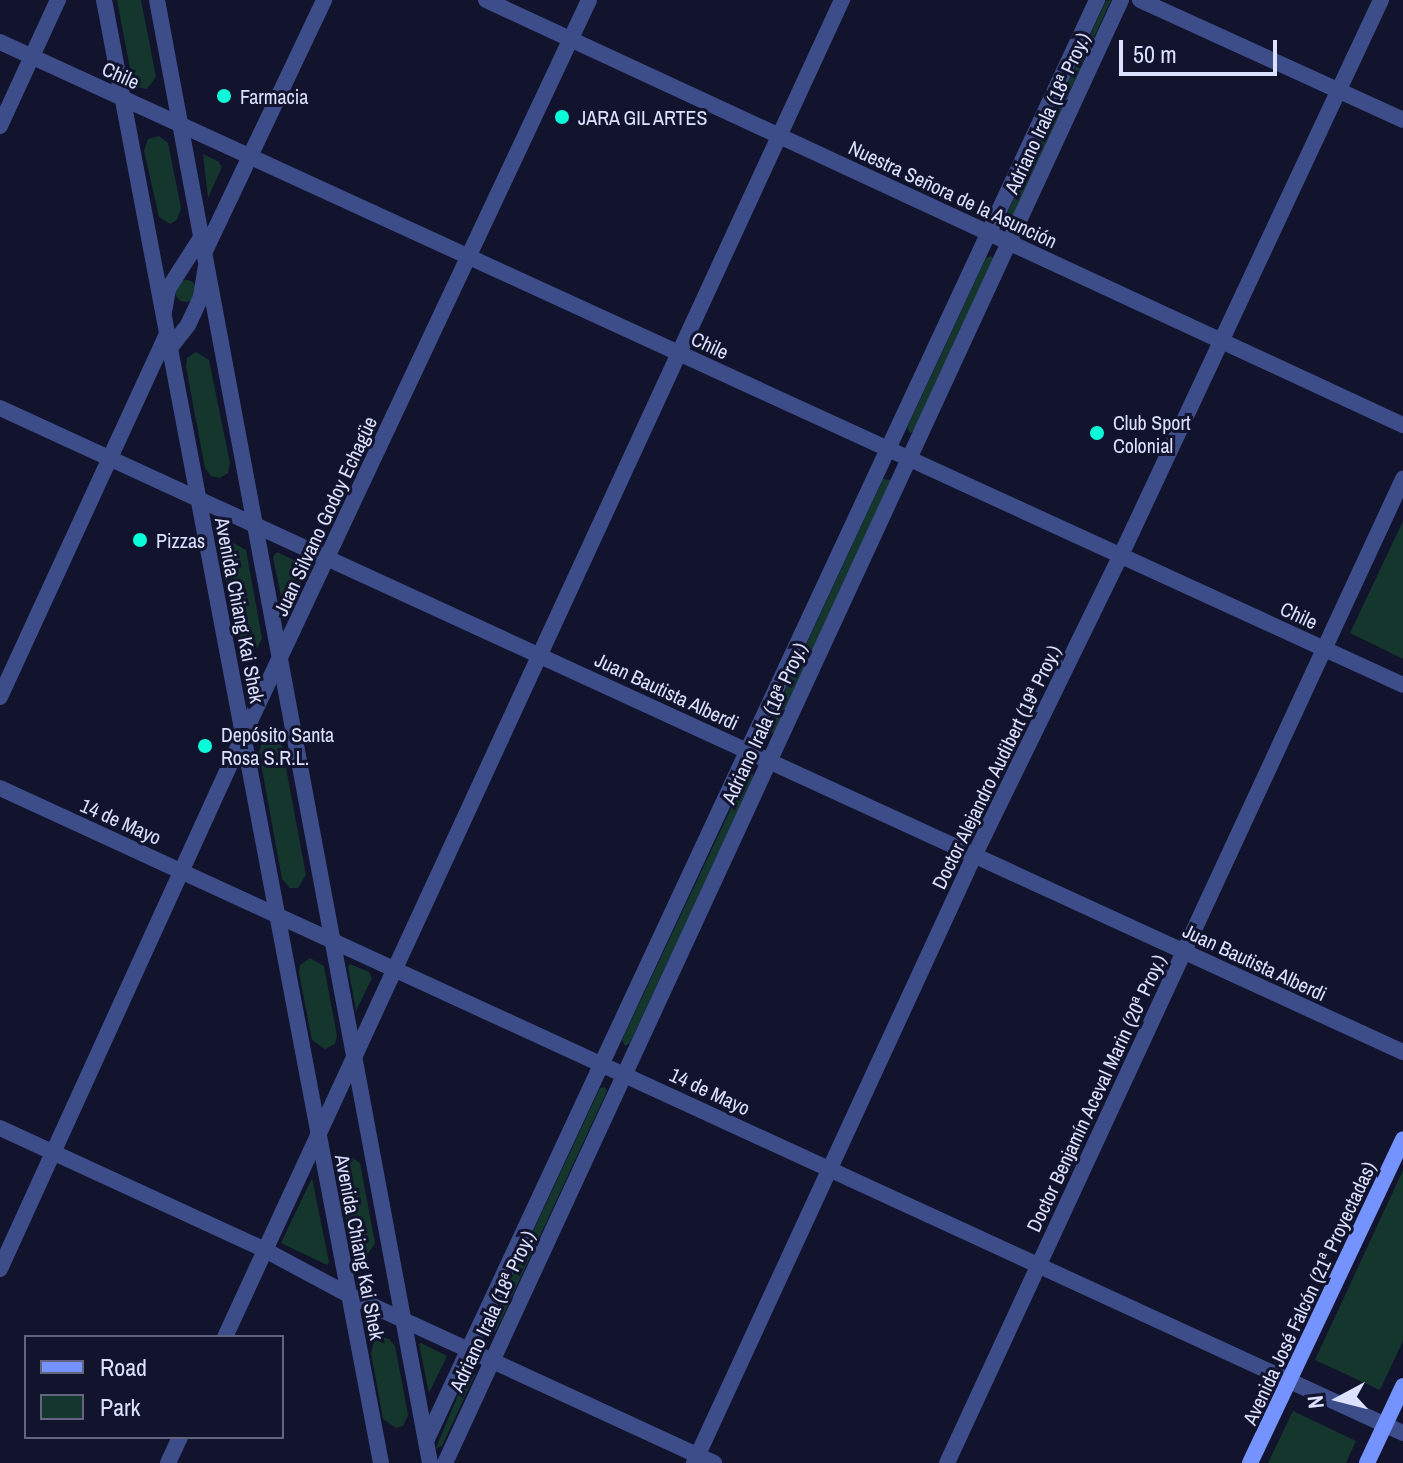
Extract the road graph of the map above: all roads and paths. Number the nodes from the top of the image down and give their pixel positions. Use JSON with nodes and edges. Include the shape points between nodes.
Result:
{"nodes":[{"id":1,"x":58,"y":0,"type":"edge"},
{"id":2,"x":104,"y":0,"type":"edge"},
{"id":3,"x":157,"y":0,"type":"edge"},
{"id":4,"x":324,"y":0,"type":"edge"},
{"id":5,"x":486,"y":0,"type":"edge"},
{"id":6,"x":589,"y":0,"type":"edge"},
{"id":7,"x":842,"y":0,"type":"edge"},
{"id":8,"x":1097,"y":0,"type":"edge"},
{"id":9,"x":1121,"y":0,"type":"edge"},
{"id":10,"x":1140,"y":0,"type":"edge"},
{"id":11,"x":1381,"y":0,"type":"edge"},
{"id":12,"x":571,"y":39,"type":"junction"},
{"id":13,"x":0,"y":42,"type":"edge"},
{"id":14,"x":32,"y":56,"type":"junction"},
{"id":15,"x":1338,"y":91,"type":"junction"},
{"id":16,"x":123,"y":98,"type":"junction"},
{"id":17,"x":1403,"y":120,"type":"edge"},
{"id":18,"x":181,"y":124,"type":"junction"},
{"id":19,"x":0,"y":126,"type":"edge"},
{"id":20,"x":780,"y":136,"type":"junction"},
{"id":21,"x":250,"y":155,"type":"junction"},
{"id":22,"x":988,"y":233,"type":"junction"},
{"id":23,"x":1009,"y":242,"type":"junction"},
{"id":24,"x":204,"y":250,"type":"junction"},
{"id":25,"x":469,"y":256,"type":"junction"},
{"id":26,"x":163,"y":317,"type":"junction"},
{"id":27,"x":168,"y":341,"type":"junction"},
{"id":28,"x":1221,"y":341,"type":"junction"},
{"id":29,"x":680,"y":353,"type":"junction"},
{"id":30,"x":0,"y":408,"type":"edge"},
{"id":31,"x":1403,"y":425,"type":"edge"},
{"id":32,"x":888,"y":448,"type":"junction"},
{"id":33,"x":110,"y":458,"type":"junction"},
{"id":34,"x":909,"y":458,"type":"junction"},
{"id":35,"x":1403,"y":479,"type":"edge"},
{"id":36,"x":198,"y":499,"type":"junction"},
{"id":37,"x":256,"y":525,"type":"junction"},
{"id":38,"x":1121,"y":555,"type":"junction"},
{"id":39,"x":327,"y":557,"type":"junction"},
{"id":40,"x":1324,"y":649,"type":"junction"},
{"id":41,"x":540,"y":655,"type":"junction"},
{"id":42,"x":281,"y":662,"type":"junction"},
{"id":43,"x":1403,"y":685,"type":"edge"},
{"id":44,"x":0,"y":697,"type":"edge"},
{"id":45,"x":243,"y":736,"type":"junction"},
{"id":46,"x":747,"y":749,"type":"junction"},
{"id":47,"x":770,"y":759,"type":"junction"},
{"id":48,"x":0,"y":788,"type":"edge"},
{"id":49,"x":975,"y":854,"type":"junction"},
{"id":50,"x":182,"y":870,"type":"junction"},
{"id":51,"x":277,"y":913,"type":"junction"},
{"id":52,"x":332,"y":939,"type":"junction"},
{"id":53,"x":1184,"y":951,"type":"junction"},
{"id":54,"x":396,"y":968,"type":"junction"},
{"id":55,"x":1403,"y":1052,"type":"edge"},
{"id":56,"x":355,"y":1060,"type":"junction"},
{"id":57,"x":601,"y":1063,"type":"junction"},
{"id":58,"x":624,"y":1073,"type":"junction"},
{"id":59,"x":0,"y":1128,"type":"edge"},
{"id":60,"x":318,"y":1137,"type":"junction"},
{"id":61,"x":1403,"y":1139,"type":"edge"},
{"id":62,"x":52,"y":1153,"type":"junction"},
{"id":63,"x":830,"y":1168,"type":"junction"},
{"id":64,"x":265,"y":1250,"type":"junction"},
{"id":65,"x":1039,"y":1265,"type":"junction"},
{"id":66,"x":0,"y":1269,"type":"edge"},
{"id":67,"x":349,"y":1295,"type":"junction"},
{"id":68,"x":403,"y":1318,"type":"junction"},
{"id":69,"x":226,"y":1335,"type":"edge"},
{"id":70,"x":468,"y":1349,"type":"junction"},
{"id":71,"x":491,"y":1360,"type":"junction"},
{"id":72,"x":1289,"y":1381,"type":"junction"},
{"id":73,"x":1403,"y":1386,"type":"edge"},
{"id":74,"x":1385,"y":1425,"type":"junction"},
{"id":75,"x":1403,"y":1433,"type":"edge"},
{"id":76,"x":179,"y":1439,"type":"edge"},
{"id":77,"x":426,"y":1441,"type":"junction"},
{"id":78,"x":695,"y":1459,"type":"edge"},
{"id":79,"x":168,"y":1463,"type":"edge"},
{"id":80,"x":381,"y":1463,"type":"edge"},
{"id":81,"x":430,"y":1463,"type":"edge"},
{"id":82,"x":445,"y":1463,"type":"edge"},
{"id":83,"x":714,"y":1463,"type":"edge"},
{"id":84,"x":947,"y":1463,"type":"edge"},
{"id":85,"x":1250,"y":1463,"type":"edge"},
{"id":86,"x":1367,"y":1463,"type":"edge"}],
"edges":[{"from":1,"to":14,"type":"street"},
{"from":2,"to":16,"type":"street","name":"Avenida Chiang Kai Shek"},
{"from":3,"to":18,"type":"street","name":"Avenida Chiang Kai Shek"},
{"from":4,"to":21,"type":"street"},
{"from":5,"to":12,"type":"street","name":"Nuestra Señora de la Asunción"},
{"from":6,"to":12,"type":"street","name":"Juan Silvano Godoy Echagüe"},
{"from":7,"to":20,"type":"street"},
{"from":8,"to":22,"type":"street","name":"Adriano Irala (18ª Proy.)"},
{"from":9,"to":23,"type":"street","name":"Adriano Irala (18ª Proy.)"},
{"from":10,"to":15,"type":"street"},
{"from":11,"to":15,"type":"street","name":"Doctor Alejandro Audibert (19ª Proy.)"},
{"from":12,"to":20,"type":"street","name":"Nuestra Señora de la Asunción"},
{"from":12,"to":25,"type":"street","name":"Juan Silvano Godoy Echagüe"},
{"from":13,"to":14,"type":"street","name":"Chile"},
{"from":14,"to":16,"type":"street","name":"Chile"},
{"from":14,"to":19,"type":"street"},
{"from":15,"to":17,"type":"street"},
{"from":15,"to":28,"type":"street","name":"Doctor Alejandro Audibert (19ª Proy.)"},
{"from":16,"to":18,"type":"street","name":"Chile"},
{"from":16,"to":26,"type":"street","name":"Avenida Chiang Kai Shek"},
{"from":18,"to":21,"type":"street","name":"Chile"},
{"from":18,"to":24,"type":"street","name":"Avenida Chiang Kai Shek"},
{"from":20,"to":22,"type":"street","name":"Nuestra Señora de la Asunción"},
{"from":20,"to":29,"type":"street"},
{"from":21,"to":24,"type":"street"},
{"from":21,"to":25,"type":"street","name":"Chile"},
{"from":22,"to":23,"type":"street","name":"Nuestra Señora de la Asunción"},
{"from":22,"to":32,"type":"street","name":"Adriano Irala (18ª Proy.)"},
{"from":23,"to":28,"type":"street","name":"Nuestra Señora de la Asunción"},
{"from":23,"to":34,"type":"street","name":"Adriano Irala (18ª Proy.)"},
{"from":24,"to":26,"type":"street","via":[[168,289]]},
{"from":24,"to":27,"type":"street","via":[[201,297],[188,325]]},
{"from":24,"to":37,"type":"street","name":"Avenida Chiang Kai Shek"},
{"from":25,"to":29,"type":"street","name":"Chile"},
{"from":25,"to":39,"type":"street","name":"Juan Silvano Godoy Echagüe"},
{"from":26,"to":27,"type":"street","name":"Avenida Chiang Kai Shek"},
{"from":27,"to":33,"type":"street"},
{"from":27,"to":36,"type":"street","name":"Avenida Chiang Kai Shek"},
{"from":28,"to":31,"type":"street","name":"Nuestra Señora de la Asunción"},
{"from":28,"to":38,"type":"street","name":"Doctor Alejandro Audibert (19ª Proy.)"},
{"from":29,"to":32,"type":"street","name":"Chile"},
{"from":29,"to":41,"type":"street"},
{"from":30,"to":33,"type":"street","name":"Juan Bautista Alberdi"},
{"from":32,"to":34,"type":"street","name":"Chile"},
{"from":32,"to":46,"type":"street","name":"Adriano Irala (18ª Proy.)"},
{"from":33,"to":36,"type":"street","name":"Juan Bautista Alberdi"},
{"from":33,"to":44,"type":"street"},
{"from":34,"to":38,"type":"street","name":"Chile"},
{"from":34,"to":47,"type":"street","name":"Adriano Irala (18ª Proy.)"},
{"from":35,"to":40,"type":"street","name":"Doctor Benjamín Aceval Marin (20ª Proy.)"},
{"from":36,"to":37,"type":"street","name":"Juan Bautista Alberdi"},
{"from":36,"to":45,"type":"street","name":"Avenida Chiang Kai Shek"},
{"from":37,"to":39,"type":"street","name":"Juan Bautista Alberdi"},
{"from":37,"to":42,"type":"street","name":"Avenida Chiang Kai Shek"},
{"from":38,"to":40,"type":"street","name":"Chile"},
{"from":38,"to":49,"type":"street","name":"Doctor Alejandro Audibert (19ª Proy.)"},
{"from":39,"to":41,"type":"street","name":"Juan Bautista Alberdi"},
{"from":39,"to":42,"type":"street","name":"Juan Silvano Godoy Echagüe"},
{"from":40,"to":43,"type":"street","name":"Chile"},
{"from":40,"to":53,"type":"street","name":"Doctor Benjamín Aceval Marin (20ª Proy.)"},
{"from":41,"to":46,"type":"street","name":"Juan Bautista Alberdi"},
{"from":41,"to":54,"type":"street"},
{"from":42,"to":45,"type":"street","name":"Juan Silvano Godoy Echagüe"},
{"from":42,"to":52,"type":"street","name":"Avenida Chiang Kai Shek"},
{"from":45,"to":50,"type":"street","name":"Juan Silvano Godoy Echagüe"},
{"from":45,"to":51,"type":"street","name":"Avenida Chiang Kai Shek"},
{"from":46,"to":47,"type":"street","name":"Juan Bautista Alberdi"},
{"from":46,"to":57,"type":"street","name":"Adriano Irala (18ª Proy.)"},
{"from":47,"to":49,"type":"street","name":"Juan Bautista Alberdi"},
{"from":47,"to":58,"type":"street","name":"Adriano Irala (18ª Proy.)"},
{"from":48,"to":50,"type":"street","name":"14 de Mayo"},
{"from":49,"to":53,"type":"street","name":"Juan Bautista Alberdi"},
{"from":49,"to":63,"type":"street","name":"Doctor Alejandro Audibert (19ª Proy.)"},
{"from":50,"to":51,"type":"street","name":"14 de Mayo"},
{"from":50,"to":62,"type":"street","name":"Juan Silvano Godoy Echagüe"},
{"from":51,"to":52,"type":"street","name":"14 de Mayo"},
{"from":51,"to":60,"type":"street","name":"Avenida Chiang Kai Shek"},
{"from":52,"to":54,"type":"street","name":"14 de Mayo"},
{"from":52,"to":56,"type":"street","name":"Avenida Chiang Kai Shek"},
{"from":53,"to":55,"type":"street","name":"Juan Bautista Alberdi"},
{"from":53,"to":65,"type":"street","name":"Doctor Benjamín Aceval Marin (20ª Proy.)"},
{"from":54,"to":56,"type":"street"},
{"from":54,"to":57,"type":"street","name":"14 de Mayo"},
{"from":56,"to":60,"type":"street"},
{"from":56,"to":68,"type":"street","name":"Avenida Chiang Kai Shek"},
{"from":57,"to":58,"type":"street","name":"14 de Mayo"},
{"from":57,"to":70,"type":"street","name":"Adriano Irala (18ª Proy.)"},
{"from":58,"to":63,"type":"street","name":"14 de Mayo"},
{"from":58,"to":71,"type":"street","name":"Adriano Irala (18ª Proy.)"},
{"from":59,"to":62,"type":"street"},
{"from":60,"to":64,"type":"street"},
{"from":60,"to":67,"type":"street","name":"Avenida Chiang Kai Shek"},
{"from":61,"to":72,"type":"main road","name":"Avenida José Falcón (21ª Proyectadas)"},
{"from":62,"to":64,"type":"street"},
{"from":62,"to":66,"type":"street","name":"Juan Silvano Godoy Echagüe"},
{"from":63,"to":65,"type":"street","name":"14 de Mayo"},
{"from":63,"to":78,"type":"street","name":"Doctor Alejandro Audibert (19ª Proy.)"},
{"from":64,"to":67,"type":"street"},
{"from":64,"to":69,"type":"street"},
{"from":65,"to":72,"type":"street","name":"14 de Mayo"},
{"from":65,"to":84,"type":"street","name":"Doctor Benjamín Aceval Marin (20ª Proy.)"},
{"from":67,"to":68,"type":"street"},
{"from":67,"to":80,"type":"street","name":"Avenida Chiang Kai Shek"},
{"from":68,"to":70,"type":"street"},
{"from":68,"to":77,"type":"street","name":"Avenida Chiang Kai Shek"},
{"from":70,"to":71,"type":"street"},
{"from":70,"to":77,"type":"street","name":"Adriano Irala (18ª Proy.)"},
{"from":71,"to":78,"type":"street"},
{"from":71,"to":82,"type":"street","name":"Adriano Irala (18ª Proy.)"},
{"from":72,"to":74,"type":"street","name":"14 de Mayo"},
{"from":72,"to":85,"type":"main road","name":"Avenida José Falcón (21ª Proyectadas)"},
{"from":73,"to":74,"type":"main road"},
{"from":74,"to":75,"type":"street","name":"14 de Mayo"},
{"from":74,"to":86,"type":"main road"},
{"from":76,"to":79,"type":"street"},
{"from":77,"to":81,"type":"street","name":"Avenida Chiang Kai Shek"},
{"from":78,"to":83,"type":"street"}]}
